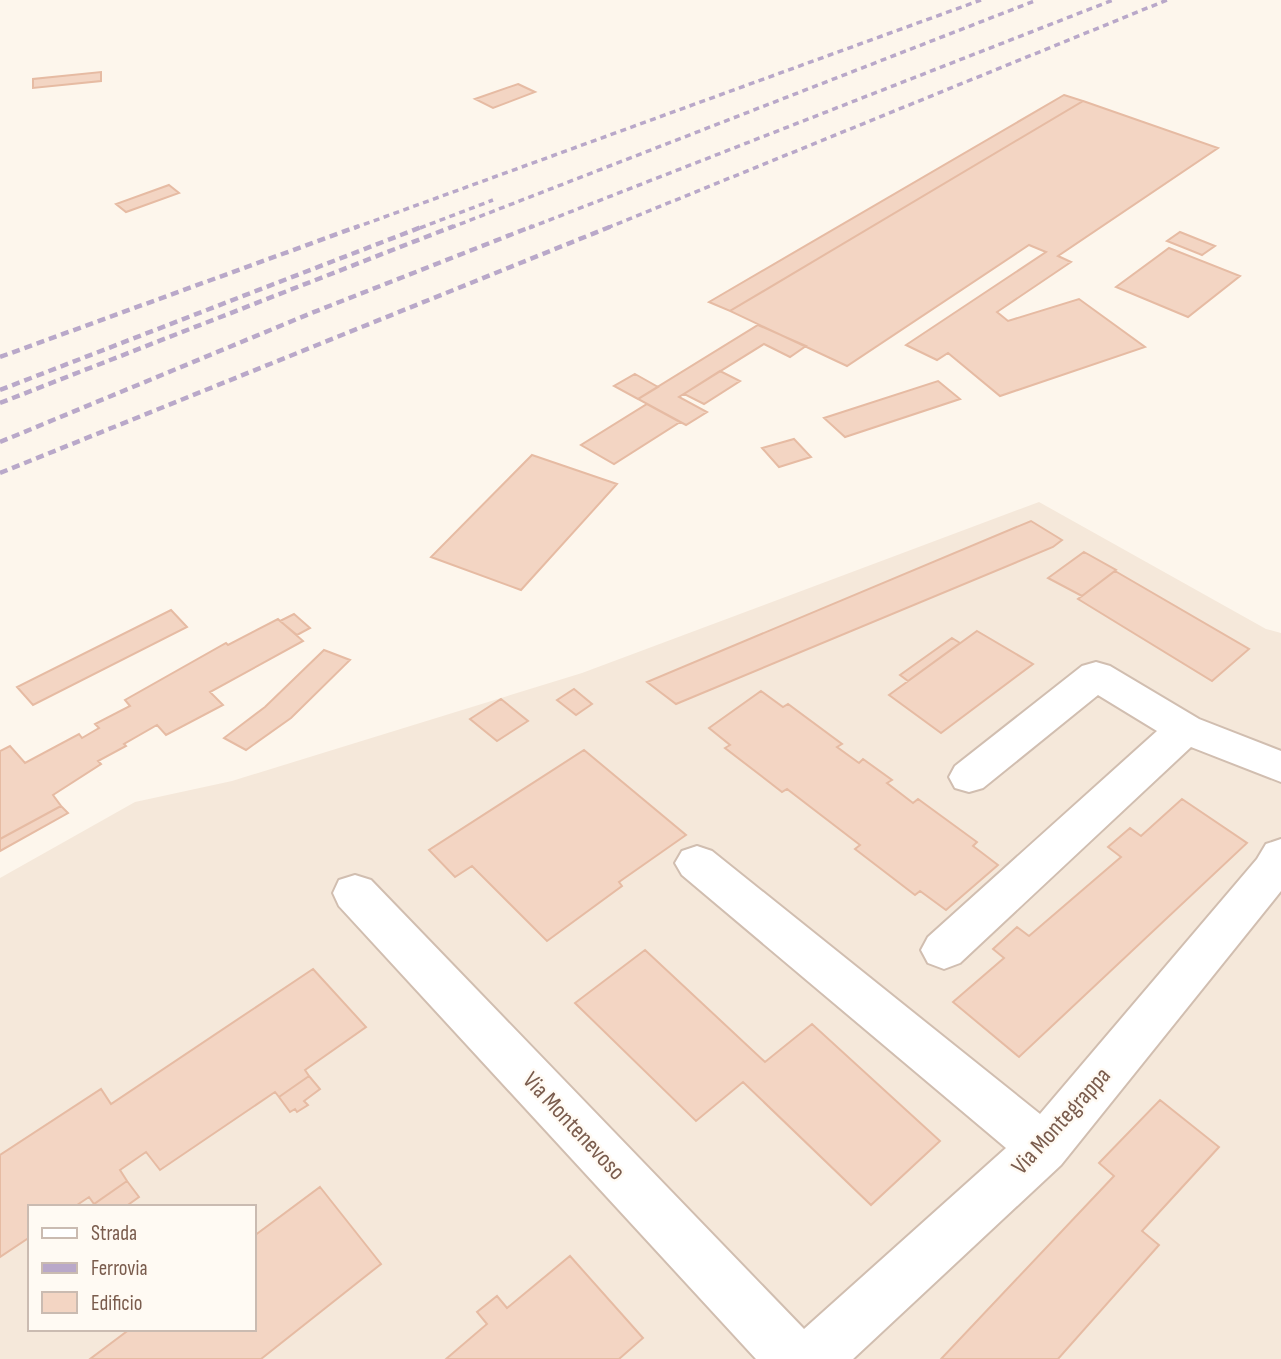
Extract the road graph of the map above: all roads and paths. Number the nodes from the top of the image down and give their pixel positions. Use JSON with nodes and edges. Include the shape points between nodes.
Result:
{"nodes":[{"id":1,"x":1185,"y":729,"type":"junction"},
{"id":2,"x":1281,"y":767,"type":"edge"},
{"id":3,"x":969,"y":776,"type":"dead end"},
{"id":4,"x":1281,"y":856,"type":"edge"},
{"id":5,"x":697,"y":863,"type":"dead end"},
{"id":6,"x":355,"y":892,"type":"dead end"},
{"id":7,"x":944,"y":950,"type":"dead end"},
{"id":8,"x":1043,"y":1148,"type":"junction"},
{"id":9,"x":794,"y":1359,"type":"edge"},
{"id":10,"x":812,"y":1359,"type":"edge"}],
"edges":[{"from":1,"to":2,"type":"street"},
{"from":1,"to":3,"type":"street","via":[[1096,676]]},
{"from":1,"to":7,"type":"street"},
{"from":4,"to":8,"type":"street","name":"Via Montegrappa"},
{"from":5,"to":8,"type":"street"},
{"from":6,"to":9,"type":"street","name":"Via Montenevoso"},
{"from":8,"to":10,"type":"street","name":"Via Montegrappa"}]}
